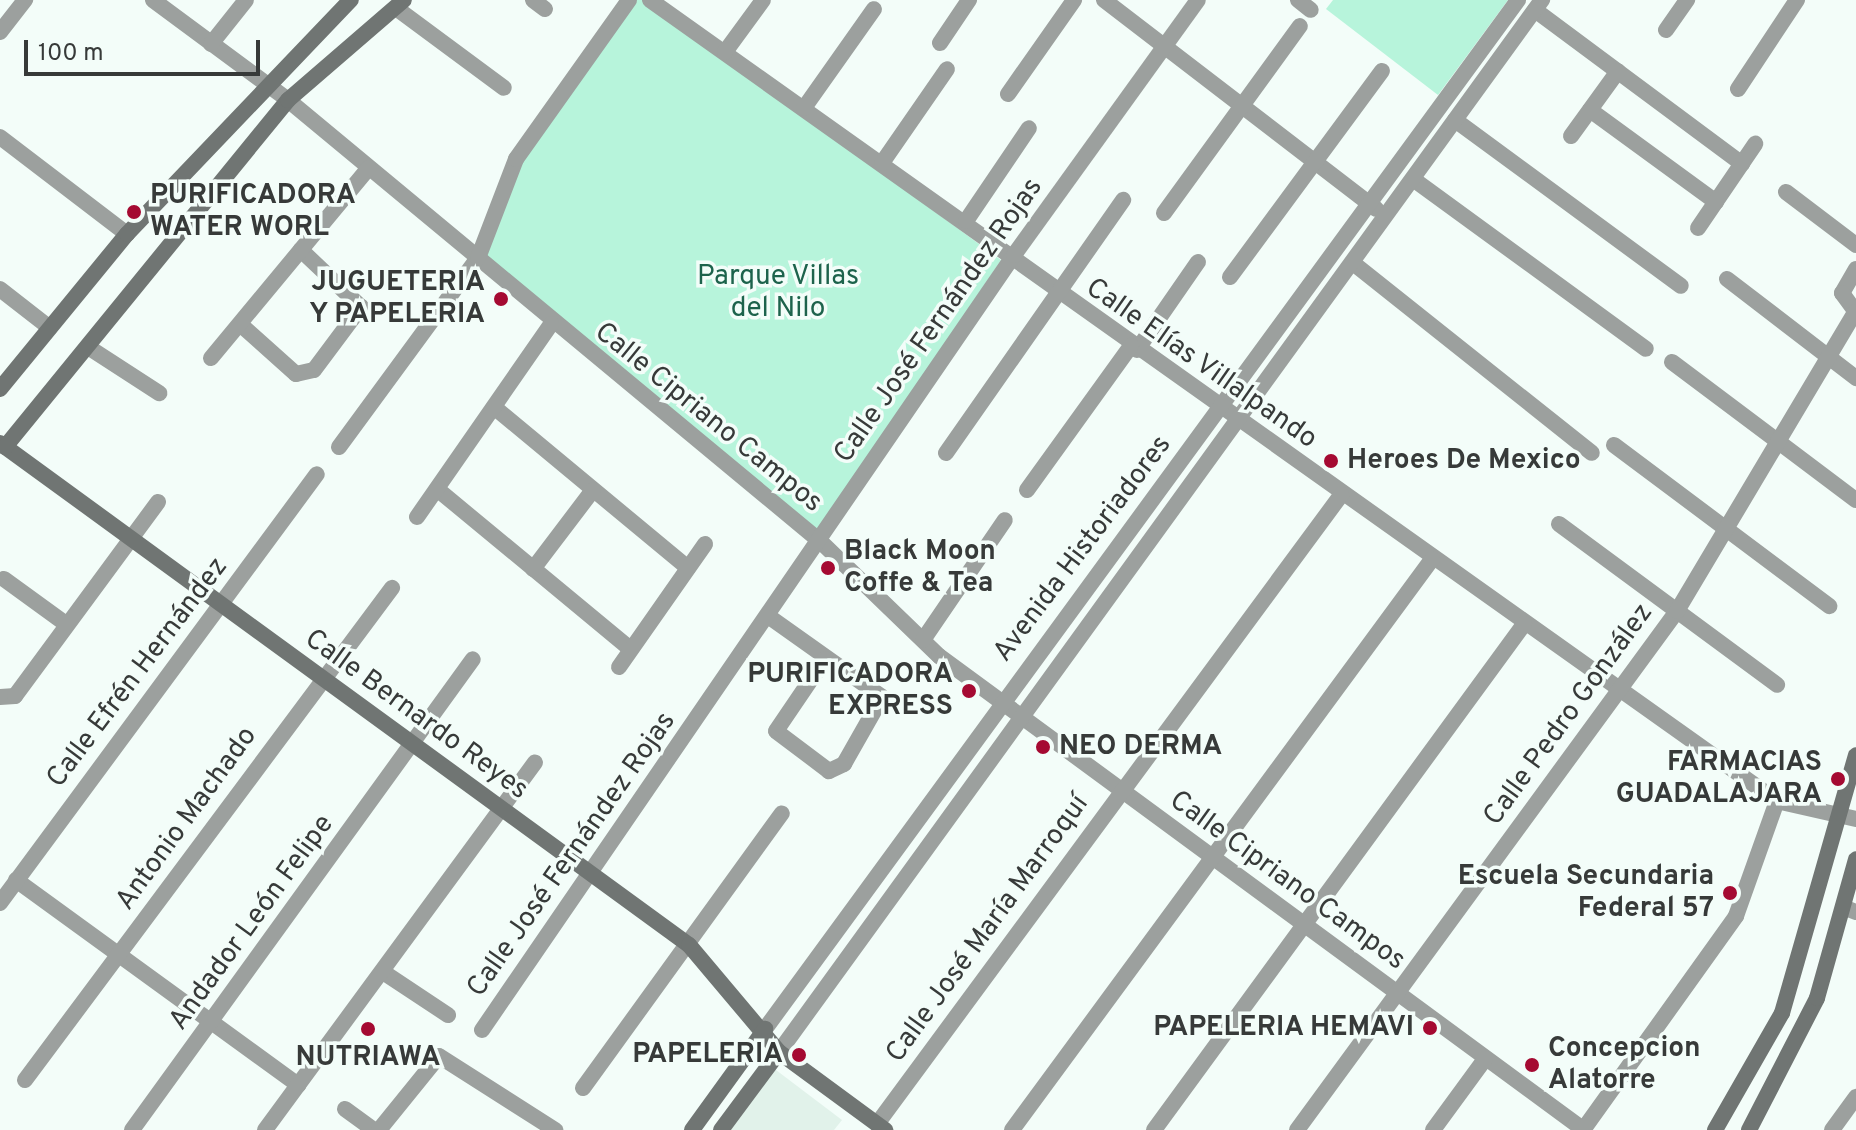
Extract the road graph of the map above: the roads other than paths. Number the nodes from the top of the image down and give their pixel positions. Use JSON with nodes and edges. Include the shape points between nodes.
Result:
{"nodes":[{"id":1,"x":25,"y":0,"type":"edge"},
{"id":2,"x":153,"y":0,"type":"edge"},
{"id":3,"x":246,"y":0,"type":"edge"},
{"id":4,"x":351,"y":0,"type":"edge"},
{"id":5,"x":629,"y":0,"type":"edge"},
{"id":6,"x":650,"y":0,"type":"edge"},
{"id":7,"x":763,"y":0,"type":"edge"},
{"id":8,"x":969,"y":0,"type":"edge"},
{"id":9,"x":1074,"y":0,"type":"edge"},
{"id":10,"x":1104,"y":0,"type":"edge"},
{"id":11,"x":1198,"y":0,"type":"edge"},
{"id":12,"x":1518,"y":0,"type":"edge"},
{"id":13,"x":1687,"y":0,"type":"edge"},
{"id":14,"x":1797,"y":0,"type":"edge"},
{"id":15,"x":400,"y":4,"type":"edge"},
{"id":16,"x":1538,"y":5,"type":"edge"},
{"id":17,"x":874,"y":9,"type":"dead end"},
{"id":18,"x":1300,"y":26,"type":"dead end"},
{"id":19,"x":1666,"y":30,"type":"dead end"},
{"id":20,"x":0,"y":32,"type":"edge"},
{"id":21,"x":940,"y":43,"type":"dead end"},
{"id":22,"x":211,"y":44,"type":"junction"},
{"id":23,"x":1164,"y":46,"type":"junction"},
{"id":24,"x":725,"y":52,"type":"junction"},
{"id":25,"x":947,"y":69,"type":"dead end"},
{"id":26,"x":1382,"y":71,"type":"dead end"},
{"id":27,"x":1618,"y":71,"type":"junction"},
{"id":28,"x":264,"y":84,"type":"junction"},
{"id":29,"x":504,"y":88,"type":"dead end"},
{"id":30,"x":1738,"y":89,"type":"dead end"},
{"id":31,"x":1008,"y":94,"type":"dead end"},
{"id":32,"x":288,"y":100,"type":"junction"},
{"id":33,"x":1240,"y":105,"type":"junction"},
{"id":34,"x":804,"y":108,"type":"junction"},
{"id":35,"x":1590,"y":110,"type":"junction"},
{"id":36,"x":1455,"y":120,"type":"junction"},
{"id":37,"x":1029,"y":128,"type":"dead end"},
{"id":38,"x":1571,"y":136,"type":"dead end"},
{"id":39,"x":0,"y":137,"type":"edge"},
{"id":40,"x":1755,"y":144,"type":"dead end"},
{"id":41,"x":1314,"y":162,"type":"junction"},
{"id":42,"x":882,"y":163,"type":"junction"},
{"id":43,"x":1742,"y":164,"type":"junction"},
{"id":44,"x":369,"y":168,"type":"junction"},
{"id":45,"x":1413,"y":179,"type":"junction"},
{"id":46,"x":1786,"y":192,"type":"dead end"},
{"id":47,"x":1123,"y":200,"type":"dead end"},
{"id":48,"x":1716,"y":202,"type":"junction"},
{"id":49,"x":1370,"y":204,"type":"junction"},
{"id":50,"x":1164,"y":213,"type":"dead end"},
{"id":51,"x":1387,"y":218,"type":"junction"},
{"id":52,"x":966,"y":221,"type":"junction"},
{"id":53,"x":1698,"y":228,"type":"dead end"},
{"id":54,"x":127,"y":234,"type":"junction"},
{"id":55,"x":1856,"y":245,"type":"edge"},
{"id":56,"x":301,"y":250,"type":"junction"},
{"id":57,"x":1014,"y":255,"type":"junction"},
{"id":58,"x":478,"y":258,"type":"junction"},
{"id":59,"x":1198,"y":262,"type":"dead end"},
{"id":60,"x":1353,"y":263,"type":"junction"},
{"id":61,"x":1856,"y":269,"type":"edge"},
{"id":62,"x":1230,"y":277,"type":"dead end"},
{"id":63,"x":1727,"y":279,"type":"dead end"},
{"id":64,"x":1681,"y":286,"type":"dead end"},
{"id":65,"x":0,"y":289,"type":"edge"},
{"id":66,"x":1059,"y":294,"type":"junction"},
{"id":67,"x":1855,"y":312,"type":"edge"},
{"id":68,"x":240,"y":324,"type":"junction"},
{"id":69,"x":551,"y":324,"type":"junction"},
{"id":70,"x":50,"y":328,"type":"junction"},
{"id":71,"x":88,"y":347,"type":"junction"},
{"id":72,"x":1134,"y":348,"type":"junction"},
{"id":73,"x":1646,"y":349,"type":"dead end"},
{"id":74,"x":1829,"y":357,"type":"junction"},
{"id":75,"x":211,"y":358,"type":"dead end"},
{"id":76,"x":1672,"y":362,"type":"dead end"},
{"id":77,"x":1856,"y":378,"type":"edge"},
{"id":78,"x":0,"y":389,"type":"edge"},
{"id":79,"x":159,"y":393,"type":"dead end"},
{"id":80,"x":494,"y":407,"type":"junction"},
{"id":81,"x":1220,"y":409,"type":"junction"},
{"id":82,"x":1238,"y":422,"type":"junction"},
{"id":83,"x":1781,"y":444,"type":"junction"},
{"id":84,"x":1614,"y":445,"type":"dead end"},
{"id":85,"x":339,"y":447,"type":"dead end"},
{"id":86,"x":2,"y":448,"type":"edge"},
{"id":87,"x":946,"y":453,"type":"dead end"},
{"id":88,"x":1592,"y":453,"type":"dead end"},
{"id":89,"x":317,"y":474,"type":"dead end"},
{"id":90,"x":437,"y":489,"type":"junction"},
{"id":91,"x":593,"y":490,"type":"junction"},
{"id":92,"x":1027,"y":490,"type":"dead end"},
{"id":93,"x":1341,"y":495,"type":"junction"},
{"id":94,"x":1856,"y":500,"type":"edge"},
{"id":95,"x":158,"y":502,"type":"dead end"},
{"id":96,"x":417,"y":517,"type":"dead end"},
{"id":97,"x":1005,"y":520,"type":"dead end"},
{"id":98,"x":1559,"y":524,"type":"dead end"},
{"id":99,"x":1730,"y":529,"type":"junction"},
{"id":100,"x":131,"y":538,"type":"junction"},
{"id":101,"x":821,"y":542,"type":"junction"},
{"id":102,"x":705,"y":544,"type":"dead end"},
{"id":103,"x":1432,"y":559,"type":"junction"},
{"id":104,"x":688,"y":568,"type":"junction"},
{"id":105,"x":533,"y":569,"type":"junction"},
{"id":106,"x":4,"y":579,"type":"dead end"},
{"id":107,"x":392,"y":588,"type":"dead end"},
{"id":108,"x":221,"y":605,"type":"junction"},
{"id":109,"x":1829,"y":606,"type":"dead end"},
{"id":110,"x":1677,"y":611,"type":"junction"},
{"id":111,"x":768,"y":616,"type":"junction"},
{"id":112,"x":66,"y":624,"type":"junction"},
{"id":113,"x":1524,"y":624,"type":"junction"},
{"id":114,"x":923,"y":640,"type":"junction"},
{"id":115,"x":629,"y":648,"type":"junction"},
{"id":116,"x":473,"y":659,"type":"dead end"},
{"id":117,"x":825,"y":659,"type":"junction"},
{"id":118,"x":619,"y":667,"type":"dead end"},
{"id":119,"x":321,"y":678,"type":"junction"},
{"id":120,"x":1777,"y":685,"type":"dead end"},
{"id":121,"x":1618,"y":691,"type":"junction"},
{"id":122,"x":0,"y":697,"type":"edge"},
{"id":123,"x":1001,"y":703,"type":"junction"},
{"id":124,"x":1021,"y":718,"type":"junction"},
{"id":125,"x":413,"y":745,"type":"junction"},
{"id":126,"x":1856,"y":755,"type":"edge"},
{"id":127,"x":535,"y":763,"type":"dead end"},
{"id":128,"x":1120,"y":792,"type":"junction"},
{"id":129,"x":1777,"y":801,"type":"junction"},
{"id":130,"x":501,"y":809,"type":"junction"},
{"id":131,"x":782,"y":813,"type":"dead end"},
{"id":132,"x":1839,"y":816,"type":"junction"},
{"id":133,"x":1856,"y":819,"type":"edge"},
{"id":134,"x":1211,"y":859,"type":"junction"},
{"id":135,"x":1856,"y":859,"type":"edge"},
{"id":136,"x":592,"y":877,"type":"junction"},
{"id":137,"x":16,"y":880,"type":"junction"},
{"id":138,"x":1852,"y":886,"type":"edge"},
{"id":139,"x":0,"y":903,"type":"edge"},
{"id":140,"x":1849,"y":910,"type":"edge"},
{"id":141,"x":1303,"y":926,"type":"junction"},
{"id":142,"x":689,"y":945,"type":"junction"},
{"id":143,"x":120,"y":955,"type":"junction"},
{"id":144,"x":383,"y":972,"type":"junction"},
{"id":145,"x":1396,"y":993,"type":"junction"},
{"id":146,"x":448,"y":1015,"type":"dead end"},
{"id":147,"x":212,"y":1023,"type":"junction"},
{"id":148,"x":765,"y":1029,"type":"junction"},
{"id":149,"x":482,"y":1030,"type":"dead end"},
{"id":150,"x":779,"y":1052,"type":"junction"},
{"id":151,"x":1485,"y":1059,"type":"junction"},
{"id":152,"x":25,"y":1080,"type":"dead end"},
{"id":153,"x":298,"y":1085,"type":"junction"},
{"id":154,"x":583,"y":1088,"type":"dead end"},
{"id":155,"x":1856,"y":1097,"type":"edge"},
{"id":156,"x":345,"y":1109,"type":"dead end"},
{"id":157,"x":881,"y":1127,"type":"edge"},
{"id":158,"x":132,"y":1130,"type":"edge"},
{"id":159,"x":265,"y":1130,"type":"edge"},
{"id":160,"x":377,"y":1130,"type":"edge"},
{"id":161,"x":555,"y":1130,"type":"edge"},
{"id":162,"x":692,"y":1130,"type":"edge"},
{"id":163,"x":721,"y":1130,"type":"edge"},
{"id":164,"x":1012,"y":1130,"type":"edge"},
{"id":165,"x":1154,"y":1130,"type":"edge"},
{"id":166,"x":1297,"y":1130,"type":"edge"},
{"id":167,"x":1433,"y":1130,"type":"edge"},
{"id":168,"x":1584,"y":1130,"type":"edge"},
{"id":169,"x":1715,"y":1130,"type":"edge"},
{"id":170,"x":1749,"y":1130,"type":"edge"},
{"id":171,"x":1832,"y":1130,"type":"edge"}],
"edges":[{"from":1,"to":20,"type":"street"},
{"from":2,"to":22,"type":"street","name":"Calle Cipriano Campos"},
{"from":3,"to":22,"type":"street"},
{"from":4,"to":28,"type":"street"},
{"from":5,"to":58,"type":"street","via":[[516,159]]},
{"from":6,"to":24,"type":"street","name":"Calle Elías Villalpando"},
{"from":7,"to":24,"type":"street"},
{"from":8,"to":21,"type":"street"},
{"from":9,"to":31,"type":"street"},
{"from":10,"to":23,"type":"street"},
{"from":11,"to":23,"type":"street","name":"Calle José Fernández Rojas"},
{"from":12,"to":49,"type":"street","name":"Avenida Historiadores"},
{"from":13,"to":19,"type":"street"},
{"from":14,"to":30,"type":"street"},
{"from":15,"to":29,"type":"street"},
{"from":15,"to":32,"type":"street"},
{"from":16,"to":27,"type":"street"},
{"from":16,"to":36,"type":"street","name":"Avenida Historiadores"},
{"from":17,"to":34,"type":"street"},
{"from":18,"to":33,"type":"street"},
{"from":22,"to":28,"type":"street","name":"Calle Cipriano Campos"},
{"from":23,"to":33,"type":"street"},
{"from":23,"to":57,"type":"street","name":"Calle José Fernández Rojas"},
{"from":24,"to":34,"type":"street","name":"Calle Elías Villalpando"},
{"from":25,"to":42,"type":"street"},
{"from":26,"to":41,"type":"street"},
{"from":27,"to":35,"type":"street"},
{"from":27,"to":43,"type":"street"},
{"from":28,"to":32,"type":"street","name":"Calle Cipriano Campos"},
{"from":28,"to":54,"type":"street"},
{"from":32,"to":44,"type":"street","name":"Calle Cipriano Campos"},
{"from":32,"to":71,"type":"street"},
{"from":33,"to":41,"type":"street"},
{"from":33,"to":50,"type":"street"},
{"from":34,"to":42,"type":"street","name":"Calle Elías Villalpando"},
{"from":35,"to":38,"type":"street"},
{"from":35,"to":48,"type":"street"},
{"from":36,"to":45,"type":"street","name":"Avenida Historiadores"},
{"from":36,"to":64,"type":"street"},
{"from":37,"to":52,"type":"street"},
{"from":39,"to":54,"type":"street"},
{"from":40,"to":43,"type":"street"},
{"from":41,"to":49,"type":"street"},
{"from":41,"to":62,"type":"street"},
{"from":42,"to":52,"type":"street","name":"Calle Elías Villalpando"},
{"from":43,"to":48,"type":"street"},
{"from":44,"to":56,"type":"street"},
{"from":44,"to":58,"type":"street","name":"Calle Cipriano Campos"},
{"from":45,"to":51,"type":"street","name":"Avenida Historiadores"},
{"from":45,"to":73,"type":"street"},
{"from":46,"to":55,"type":"street"},
{"from":47,"to":66,"type":"street"},
{"from":48,"to":53,"type":"street"},
{"from":49,"to":51,"type":"street"},
{"from":49,"to":81,"type":"street","name":"Avenida Historiadores"},
{"from":51,"to":60,"type":"street","name":"Avenida Historiadores"},
{"from":52,"to":57,"type":"street","name":"Calle Elías Villalpando"},
{"from":54,"to":70,"type":"street"},
{"from":56,"to":68,"type":"street"},
{"from":56,"to":68,"type":"street","via":[[361,307],[306,374],[296,374]]},
{"from":57,"to":66,"type":"street","name":"Calle Elías Villalpando"},
{"from":57,"to":101,"type":"street","name":"Calle José Fernández Rojas"},
{"from":58,"to":69,"type":"street","name":"Calle Cipriano Campos"},
{"from":58,"to":85,"type":"street"},
{"from":59,"to":72,"type":"street"},
{"from":60,"to":82,"type":"street","name":"Avenida Historiadores"},
{"from":60,"to":88,"type":"street"},
{"from":61,"to":67,"type":"street","via":[[1842,293]]},
{"from":63,"to":74,"type":"street"},
{"from":65,"to":70,"type":"street"},
{"from":66,"to":72,"type":"street","name":"Calle Elías Villalpando"},
{"from":66,"to":87,"type":"street"},
{"from":67,"to":74,"type":"street","name":"Calle Pedro González"},
{"from":68,"to":75,"type":"street"},
{"from":69,"to":80,"type":"street"},
{"from":69,"to":101,"type":"street","name":"Calle Cipriano Campos"},
{"from":70,"to":78,"type":"street"},
{"from":71,"to":79,"type":"street"},
{"from":71,"to":86,"type":"street"},
{"from":72,"to":81,"type":"street","name":"Calle Elías Villalpando"},
{"from":72,"to":92,"type":"street"},
{"from":74,"to":77,"type":"street"},
{"from":74,"to":83,"type":"street","name":"Calle Pedro González"},
{"from":76,"to":83,"type":"street"},
{"from":80,"to":90,"type":"street"},
{"from":80,"to":91,"type":"street"},
{"from":81,"to":82,"type":"street","name":"Calle Elías Villalpando"},
{"from":81,"to":123,"type":"street","name":"Avenida Historiadores"},
{"from":82,"to":93,"type":"street","name":"Calle Elías Villalpando"},
{"from":82,"to":124,"type":"street","name":"Avenida Historiadores"},
{"from":83,"to":94,"type":"street"},
{"from":83,"to":99,"type":"street","name":"Calle Pedro González"},
{"from":84,"to":99,"type":"street"},
{"from":86,"to":100,"type":"street","name":"Calle Bernardo Reyes"},
{"from":89,"to":108,"type":"street","name":"Calle Efrén Hernández"},
{"from":90,"to":96,"type":"street"},
{"from":90,"to":105,"type":"street"},
{"from":91,"to":104,"type":"street"},
{"from":91,"to":105,"type":"street"},
{"from":93,"to":103,"type":"street","name":"Calle Elías Villalpando"},
{"from":93,"to":128,"type":"street","name":"Calle José María Marroquí"},
{"from":95,"to":100,"type":"street"},
{"from":97,"to":114,"type":"street"},
{"from":98,"to":110,"type":"street"},
{"from":99,"to":109,"type":"street"},
{"from":99,"to":110,"type":"street","name":"Calle Pedro González"},
{"from":100,"to":108,"type":"street","name":"Calle Bernardo Reyes"},
{"from":100,"to":112,"type":"street"},
{"from":101,"to":111,"type":"street","name":"Calle José Fernández Rojas"},
{"from":101,"to":114,"type":"street","name":"Calle Cipriano Campos"},
{"from":102,"to":104,"type":"street"},
{"from":103,"to":113,"type":"street","name":"Calle Elías Villalpando"},
{"from":103,"to":134,"type":"street"},
{"from":104,"to":115,"type":"street"},
{"from":105,"to":115,"type":"street"},
{"from":106,"to":112,"type":"street"},
{"from":107,"to":119,"type":"street","name":"Antonio Machado"},
{"from":108,"to":119,"type":"street","name":"Calle Bernardo Reyes"},
{"from":108,"to":137,"type":"street","name":"Calle Efrén Hernández"},
{"from":110,"to":120,"type":"street"},
{"from":110,"to":121,"type":"street","name":"Calle Pedro González"},
{"from":111,"to":117,"type":"street"},
{"from":111,"to":136,"type":"street","name":"Calle José Fernández Rojas"},
{"from":112,"to":122,"type":"street","via":[[15,696]]},
{"from":113,"to":121,"type":"street","name":"Calle Elías Villalpando"},
{"from":113,"to":141,"type":"street"},
{"from":114,"to":123,"type":"street","name":"Calle Cipriano Campos"},
{"from":115,"to":118,"type":"street"},
{"from":116,"to":125,"type":"street","name":"Andador León Felipe"},
{"from":117,"to":117,"type":"street","via":[[882,701],[836,770],[824,770],[776,731]]},
{"from":119,"to":125,"type":"street","name":"Calle Bernardo Reyes"},
{"from":119,"to":143,"type":"street","name":"Antonio Machado"},
{"from":121,"to":129,"type":"street","name":"Calle Elías Villalpando"},
{"from":121,"to":145,"type":"street","name":"Calle Pedro González"},
{"from":123,"to":124,"type":"street","name":"Calle Cipriano Campos"},
{"from":123,"to":148,"type":"street","name":"Avenida Historiadores"},
{"from":124,"to":128,"type":"street","name":"Calle Cipriano Campos"},
{"from":124,"to":150,"type":"street","name":"Avenida Historiadores"},
{"from":125,"to":130,"type":"street","name":"Calle Bernardo Reyes"},
{"from":125,"to":147,"type":"street","name":"Andador León Felipe"},
{"from":126,"to":132,"type":"street"},
{"from":127,"to":130,"type":"street"},
{"from":128,"to":134,"type":"street","name":"Calle Cipriano Campos"},
{"from":128,"to":157,"type":"street","name":"Calle José María Marroquí"},
{"from":129,"to":132,"type":"street","name":"Calle Elías Villalpando"},
{"from":129,"to":168,"type":"street","via":[[1736,916]]},
{"from":130,"to":136,"type":"street","name":"Calle Bernardo Reyes"},
{"from":130,"to":144,"type":"street"},
{"from":131,"to":142,"type":"street"},
{"from":132,"to":133,"type":"street","name":"Calle Elías Villalpando"},
{"from":132,"to":169,"type":"street","via":[[1782,1013]]},
{"from":134,"to":141,"type":"street","name":"Calle Cipriano Campos"},
{"from":134,"to":164,"type":"street"},
{"from":135,"to":138,"type":"street"},
{"from":136,"to":142,"type":"street","name":"Calle Bernardo Reyes"},
{"from":136,"to":149,"type":"street","name":"Calle José Fernández Rojas"},
{"from":137,"to":139,"type":"street","name":"Calle Efrén Hernández"},
{"from":137,"to":143,"type":"street"},
{"from":138,"to":140,"type":"street"},
{"from":140,"to":170,"type":"street","via":[[1817,998]]},
{"from":141,"to":145,"type":"street","name":"Calle Cipriano Campos"},
{"from":141,"to":165,"type":"street"},
{"from":142,"to":148,"type":"street","name":"Calle Bernardo Reyes"},
{"from":142,"to":154,"type":"street"},
{"from":143,"to":147,"type":"street"},
{"from":143,"to":152,"type":"street","name":"Antonio Machado"},
{"from":144,"to":146,"type":"street"},
{"from":144,"to":153,"type":"street"},
{"from":145,"to":151,"type":"street","name":"Calle Cipriano Campos"},
{"from":145,"to":166,"type":"street","name":"Calle Pedro González"},
{"from":147,"to":153,"type":"street"},
{"from":147,"to":158,"type":"street","name":"Andador León Felipe"},
{"from":148,"to":150,"type":"street","name":"Calle Bernardo Reyes"},
{"from":148,"to":162,"type":"street","name":"Avenida Historiadores"},
{"from":150,"to":157,"type":"street"},
{"from":150,"to":163,"type":"street","name":"Avenida Historiadores"},
{"from":151,"to":167,"type":"street"},
{"from":151,"to":168,"type":"street","name":"Calle Cipriano Campos"},
{"from":153,"to":159,"type":"street"},
{"from":155,"to":171,"type":"street"},
{"from":156,"to":160,"type":"street"},
{"from":160,"to":161,"type":"street","via":[[439,1056]]}]}
